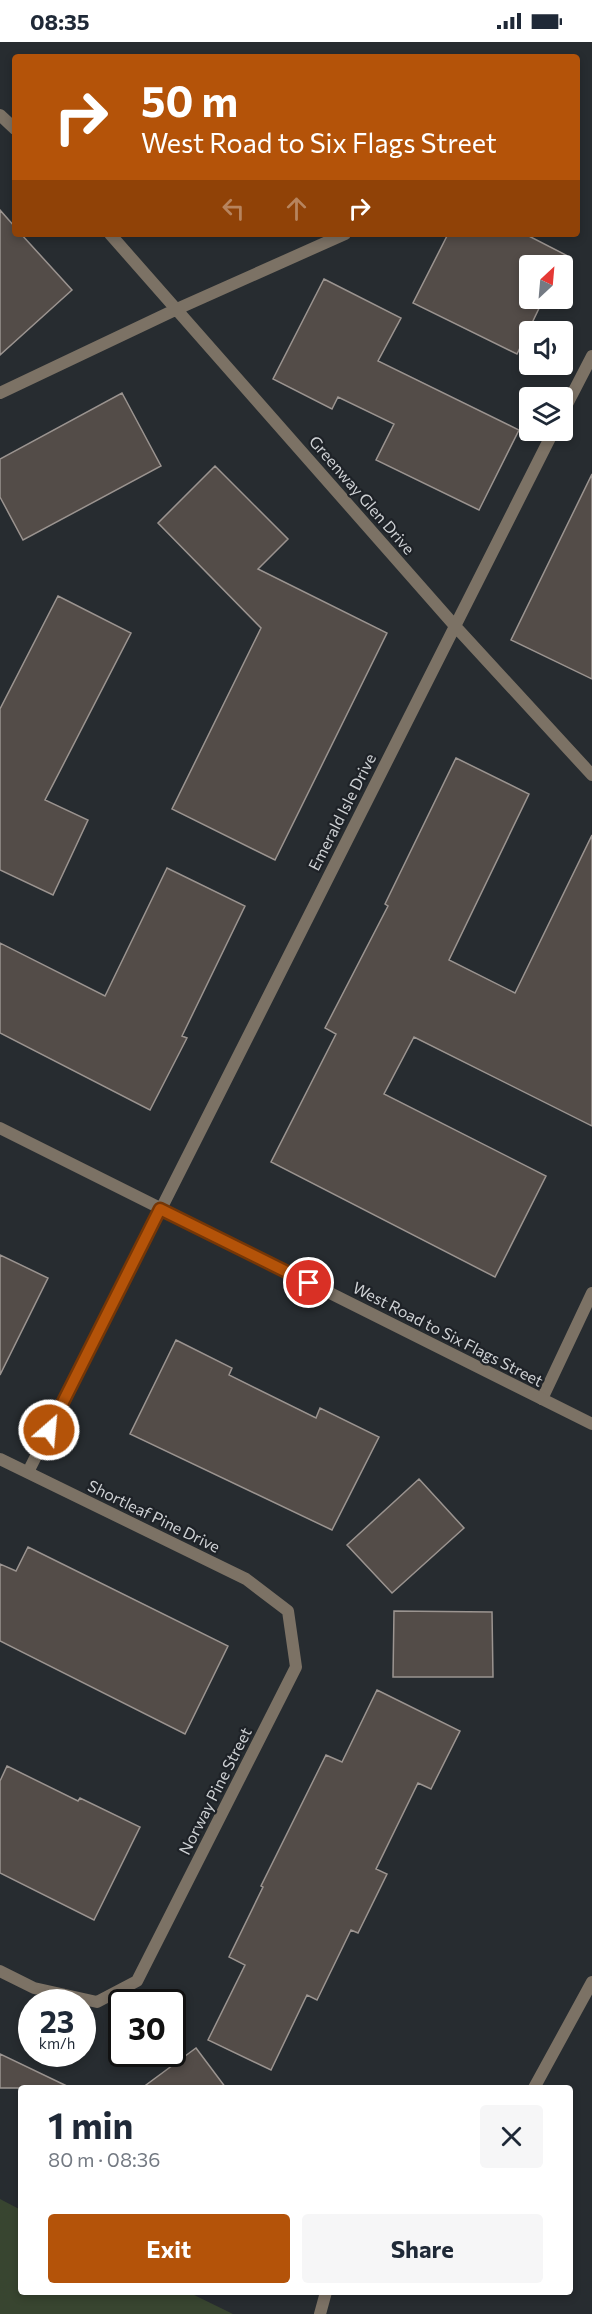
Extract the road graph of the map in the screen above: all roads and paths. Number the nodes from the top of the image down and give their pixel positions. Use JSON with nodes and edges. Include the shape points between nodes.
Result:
{"nodes":[{"id":1,"x":0,"y":115,"type":"edge"},
{"id":2,"x":12,"y":126,"type":"edge"},
{"id":3,"x":113,"y":237,"type":"edge"},
{"id":4,"x":338,"y":237,"type":"edge"},
{"id":5,"x":177,"y":309,"type":"junction"},
{"id":6,"x":592,"y":356,"type":"edge"},
{"id":7,"x":0,"y":393,"type":"edge"},
{"id":8,"x":573,"y":393,"type":"edge"},
{"id":9,"x":548,"y":441,"type":"edge"},
{"id":10,"x":455,"y":626,"type":"junction"},
{"id":11,"x":592,"y":775,"type":"edge"},
{"id":12,"x":0,"y":1128,"type":"edge"},
{"id":13,"x":160,"y":1209,"type":"junction"},
{"id":14,"x":592,"y":1293,"type":"edge"},
{"id":15,"x":542,"y":1399,"type":"junction"},
{"id":16,"x":592,"y":1424,"type":"edge"},
{"id":17,"x":0,"y":1459,"type":"edge"},
{"id":18,"x":28,"y":1472,"type":"junction"},
{"id":19,"x":288,"y":1611,"type":"joint"},
{"id":20,"x":0,"y":1971,"type":"edge"},
{"id":21,"x":592,"y":1982,"type":"edge"},
{"id":22,"x":536,"y":2085,"type":"edge"},
{"id":23,"x":325,"y":2295,"type":"edge"},
{"id":24,"x":321,"y":2314,"type":"edge"}],
"edges":[{"from":1,"to":2,"type":"street"},
{"from":3,"to":5,"type":"street","name":"Greenway Glen Drive"},
{"from":4,"to":5,"type":"street"},
{"from":5,"to":7,"type":"street"},
{"from":5,"to":10,"type":"street","name":"Greenway Glen Drive"},
{"from":6,"to":8,"type":"street"},
{"from":9,"to":10,"type":"street","name":"Emerald Isle Drive"},
{"from":10,"to":11,"type":"street","name":"Greenway Glen Drive"},
{"from":10,"to":13,"type":"street","name":"Emerald Isle Drive"},
{"from":12,"to":13,"type":"street","name":"West Road to Six Flags Street"},
{"from":13,"to":15,"type":"street","name":"West Road to Six Flags Street"},
{"from":13,"to":18,"type":"street","name":"Emerald Isle Drive"},
{"from":14,"to":15,"type":"street"},
{"from":15,"to":16,"type":"street","name":"West Road to Six Flags Street"},
{"from":17,"to":18,"type":"street","name":"Shortleaf Pine Drive"},
{"from":18,"to":19,"type":"street","name":"Shortleaf Pine Drive","via":[[246,1579]]},
{"from":19,"to":20,"type":"street","name":"Norway Pine Street","via":[[296,1667],[137,1981],[98,2002],[34,1989]]},
{"from":21,"to":22,"type":"street"},
{"from":23,"to":24,"type":"street"}]}
